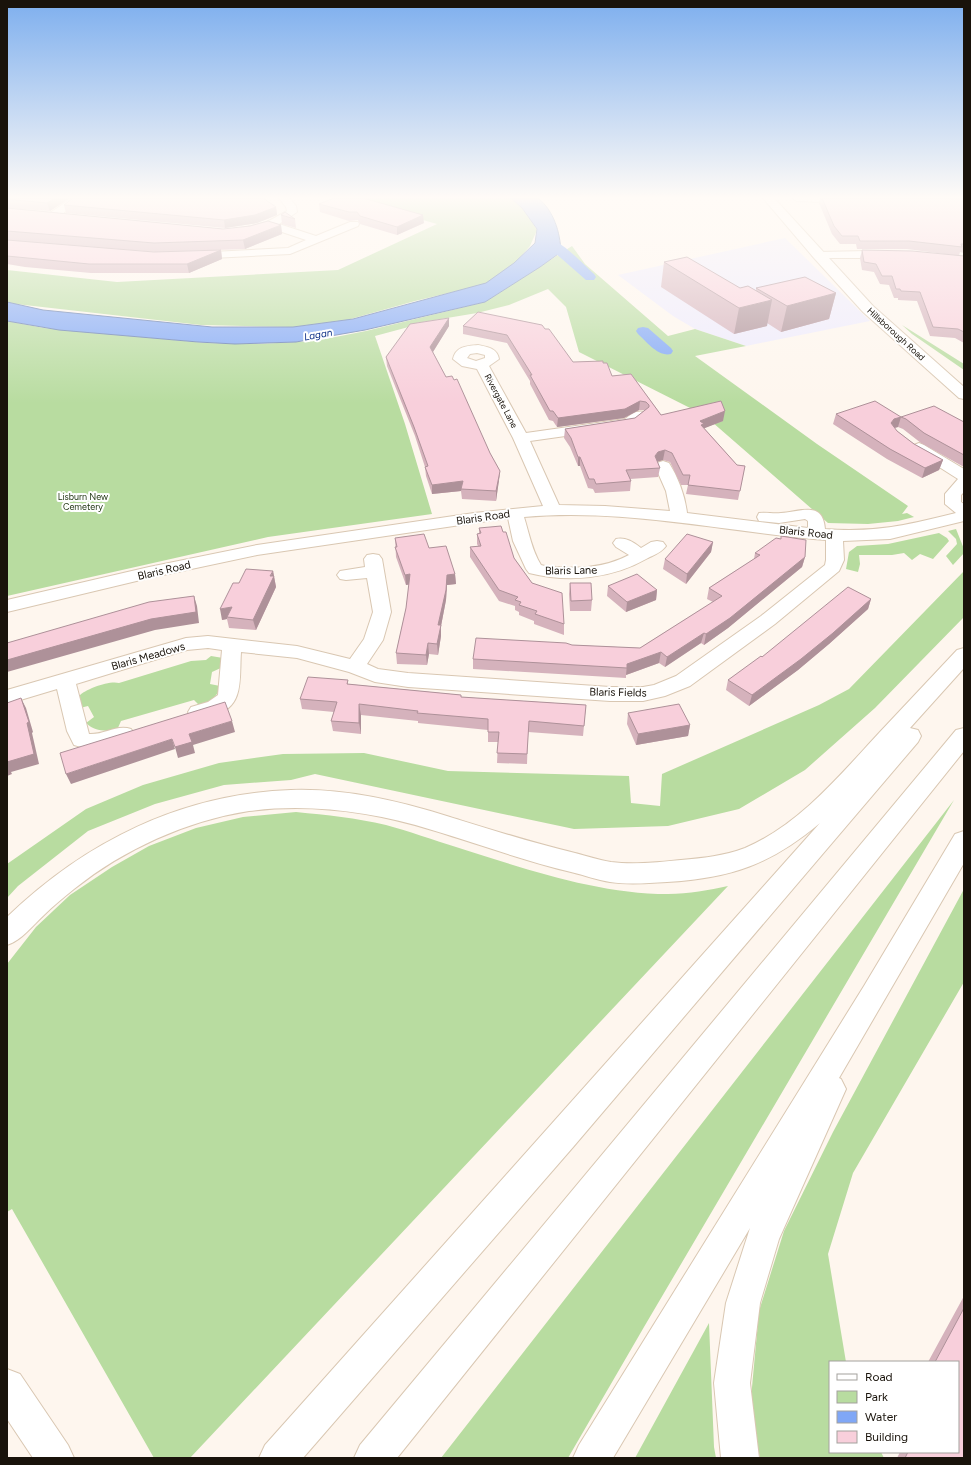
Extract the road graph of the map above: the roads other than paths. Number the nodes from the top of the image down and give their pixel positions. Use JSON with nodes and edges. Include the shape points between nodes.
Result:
{"nodes":[{"id":1,"x":828,"y":266,"type":"edge"},
{"id":2,"x":481,"y":364,"type":"dead end"},
{"id":3,"x":964,"y":395,"type":"edge"},
{"id":4,"x":640,"y":415,"type":"edge"},
{"id":5,"x":521,"y":438,"type":"junction"},
{"id":6,"x":909,"y":442,"type":"edge"},
{"id":7,"x":662,"y":466,"type":"dead end"},
{"id":8,"x":964,"y":476,"type":"edge"},
{"id":9,"x":964,"y":482,"type":"edge"},
{"id":10,"x":554,"y":510,"type":"junction"},
{"id":11,"x":713,"y":510,"type":"dead end"},
{"id":12,"x":964,"y":511,"type":"edge"},
{"id":13,"x":515,"y":513,"type":"junction"},
{"id":14,"x":964,"y":516,"type":"edge"},
{"id":15,"x":679,"y":517,"type":"junction"},
{"id":16,"x":826,"y":534,"type":"junction"},
{"id":17,"x":622,"y":543,"type":"dead end"},
{"id":18,"x":657,"y":546,"type":"dead end"},
{"id":19,"x":640,"y":555,"type":"junction"},
{"id":20,"x":346,"y":575,"type":"dead end"},
{"id":21,"x":7,"y":606,"type":"edge"},
{"id":22,"x":232,"y":645,"type":"junction"},
{"id":23,"x":297,"y":652,"type":"joint"},
{"id":24,"x":964,"y":655,"type":"edge"},
{"id":25,"x":355,"y":667,"type":"junction"},
{"id":26,"x":964,"y":673,"type":"edge"},
{"id":27,"x":65,"y":680,"type":"junction"},
{"id":28,"x":7,"y":697,"type":"edge"},
{"id":29,"x":182,"y":717,"type":"edge"},
{"id":30,"x":138,"y":730,"type":"edge"},
{"id":31,"x":964,"y":736,"type":"edge"},
{"id":32,"x":964,"y":841,"type":"edge"},
{"id":33,"x":7,"y":934,"type":"edge"},
{"id":34,"x":874,"y":995,"type":"junction"},
{"id":35,"x":7,"y":1387,"type":"edge"},
{"id":36,"x":55,"y":1458,"type":"edge"},
{"id":37,"x":278,"y":1458,"type":"edge"},
{"id":38,"x":373,"y":1458,"type":"edge"},
{"id":39,"x":592,"y":1458,"type":"edge"},
{"id":40,"x":740,"y":1458,"type":"edge"}],
"edges":[{"from":1,"to":3,"type":"highway","name":"Hillsborough Road","via":[[868,309]]},
{"from":2,"to":5,"type":"street","name":"Rivergate Lane"},
{"from":4,"to":5,"type":"street","name":"Rivergate Lane","via":[[628,423]]},
{"from":5,"to":10,"type":"street","name":"Rivergate Lane"},
{"from":6,"to":8,"type":"street"},
{"from":7,"to":15,"type":"street","via":[[671,482],[679,508]]},
{"from":9,"to":12,"type":"street","via":[[953,494],[953,504]]},
{"from":10,"to":13,"type":"street","name":"Blaris Road"},
{"from":10,"to":15,"type":"street","name":"Blaris Road","via":[[615,511]]},
{"from":11,"to":16,"type":"street","name":"Blaris Fields","via":[[777,518],[808,513],[816,519]]},
{"from":13,"to":19,"type":"street","name":"Blaris Lane","via":[[525,548],[535,570],[546,573],[607,569]]},
{"from":13,"to":21,"type":"street","name":"Blaris Road","via":[[260,550],[196,562]]},
{"from":14,"to":16,"type":"street","name":"Blaris Road","via":[[879,535]]},
{"from":15,"to":16,"type":"street","name":"Blaris Road"},
{"from":16,"to":25,"type":"street","name":"Blaris Fields","via":[[835,560],[828,572],[707,665],[683,681],[658,691],[625,694],[408,680],[375,675]]},
{"from":17,"to":19,"type":"street"},
{"from":18,"to":19,"type":"street","name":"Blaris Lane"},
{"from":20,"to":25,"type":"street","via":[[374,565],[382,612],[373,640]]},
{"from":22,"to":23,"type":"street","name":"Blaris Meadows"},
{"from":22,"to":27,"type":"street","name":"Blaris Meadows","via":[[208,642],[186,644]]},
{"from":22,"to":29,"type":"street","via":[[226,702]]},
{"from":23,"to":25,"type":"street","name":"Blaris Fields"},
{"from":24,"to":33,"type":"highway","via":[[831,801],[794,832],[734,862],[681,870],[611,872],[562,861],[430,820],[384,809],[338,801],[299,799],[246,803],[199,813],[117,846],[43,898]]},
{"from":26,"to":37,"type":"highway","via":[[574,1123]]},
{"from":27,"to":28,"type":"street","name":"Blaris Meadows"},
{"from":27,"to":30,"type":"street","via":[[76,731],[81,740],[101,741]]},
{"from":31,"to":38,"type":"highway"},
{"from":32,"to":34,"type":"highway"},
{"from":34,"to":39,"type":"highway"},
{"from":34,"to":40,"type":"highway","via":[[763,1236],[743,1303],[732,1383]]},
{"from":35,"to":36,"type":"highway"}]}
